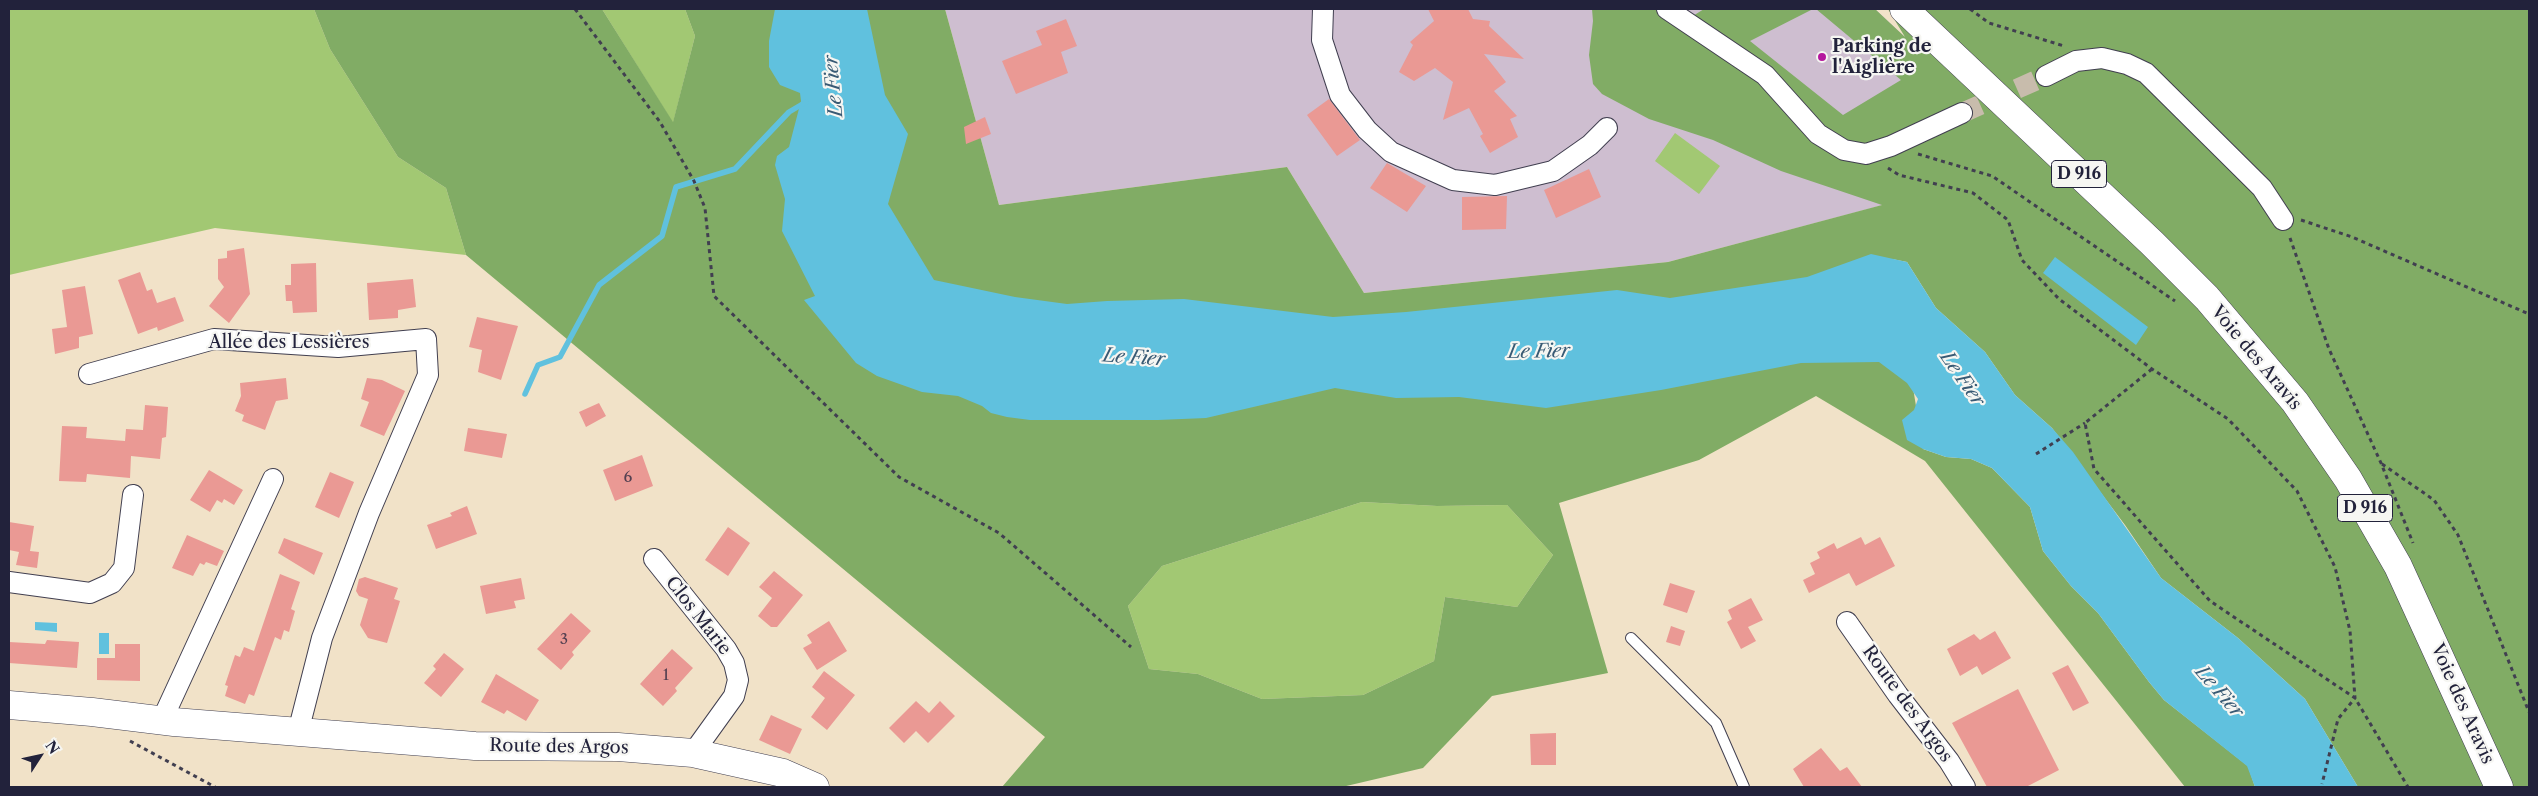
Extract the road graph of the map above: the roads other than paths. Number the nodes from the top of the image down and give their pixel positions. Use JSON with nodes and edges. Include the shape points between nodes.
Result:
{"nodes":[{"id":1,"x":1323,"y":9,"type":"edge"},
{"id":2,"x":1667,"y":9,"type":"edge"},
{"id":3,"x":1904,"y":9,"type":"edge"},
{"id":4,"x":2046,"y":76,"type":"tunnel mouth"},
{"id":5,"x":1962,"y":113,"type":"tunnel mouth"},
{"id":6,"x":1607,"y":128,"type":"dead end"},
{"id":7,"x":2283,"y":220,"type":"road end"},
{"id":8,"x":89,"y":374,"type":"dead end"},
{"id":9,"x":273,"y":479,"type":"dead end"},
{"id":10,"x":133,"y":495,"type":"dead end"},
{"id":11,"x":339,"y":553,"type":"dead end"},
{"id":12,"x":654,"y":559,"type":"dead end"},
{"id":13,"x":9,"y":582,"type":"edge"},
{"id":14,"x":1847,"y":622,"type":"dead end"},
{"id":15,"x":1631,"y":638,"type":"dead end"},
{"id":16,"x":9,"y":705,"type":"edge"},
{"id":17,"x":162,"y":720,"type":"junction"},
{"id":18,"x":291,"y":731,"type":"junction"},
{"id":19,"x":694,"y":753,"type":"junction"},
{"id":20,"x":815,"y":787,"type":"edge"},
{"id":21,"x":1744,"y":787,"type":"edge"},
{"id":22,"x":1965,"y":787,"type":"edge"},
{"id":23,"x":2499,"y":787,"type":"edge"}],
"edges":[{"from":1,"to":6,"type":"street","via":[[1322,40],[1340,95],[1367,130],[1391,152],[1453,180],[1495,185],[1552,171],[1590,145]]},
{"from":2,"to":5,"type":"street","via":[[1765,75],[1818,134],[1844,150],[1866,154]]},
{"from":3,"to":23,"type":"main road","name":"Voie des Aravis","number":"D 916","via":[[2200,291],[2295,402],[2348,480],[2398,566]]},
{"from":4,"to":7,"type":"street","via":[[2076,61],[2095,58],[2127,64],[2146,72],[2262,188]]},
{"from":8,"to":18,"type":"street","name":"Allée des Lessières","via":[[214,339],[338,347],[426,339],[428,375],[369,513]]},
{"from":9,"to":17,"type":"street"},
{"from":10,"to":13,"type":"street","via":[[124,568],[112,583],[90,593]]},
{"from":11,"to":18,"type":"street"},
{"from":12,"to":19,"type":"street","name":"Clos Marie","via":[[726,649],[738,680],[734,696]]},
{"from":14,"to":22,"type":"street","name":"Route des Argos"},
{"from":15,"to":21,"type":"lane","via":[[1716,723]]},
{"from":16,"to":17,"type":"main road","name":"Route des Argos"},
{"from":17,"to":18,"type":"main road","name":"Route des Argos"},
{"from":18,"to":19,"type":"main road","name":"Route des Argos","via":[[474,746],[618,747]]},
{"from":19,"to":20,"type":"main road","name":"Route des Argos","via":[[783,773]]}]}
